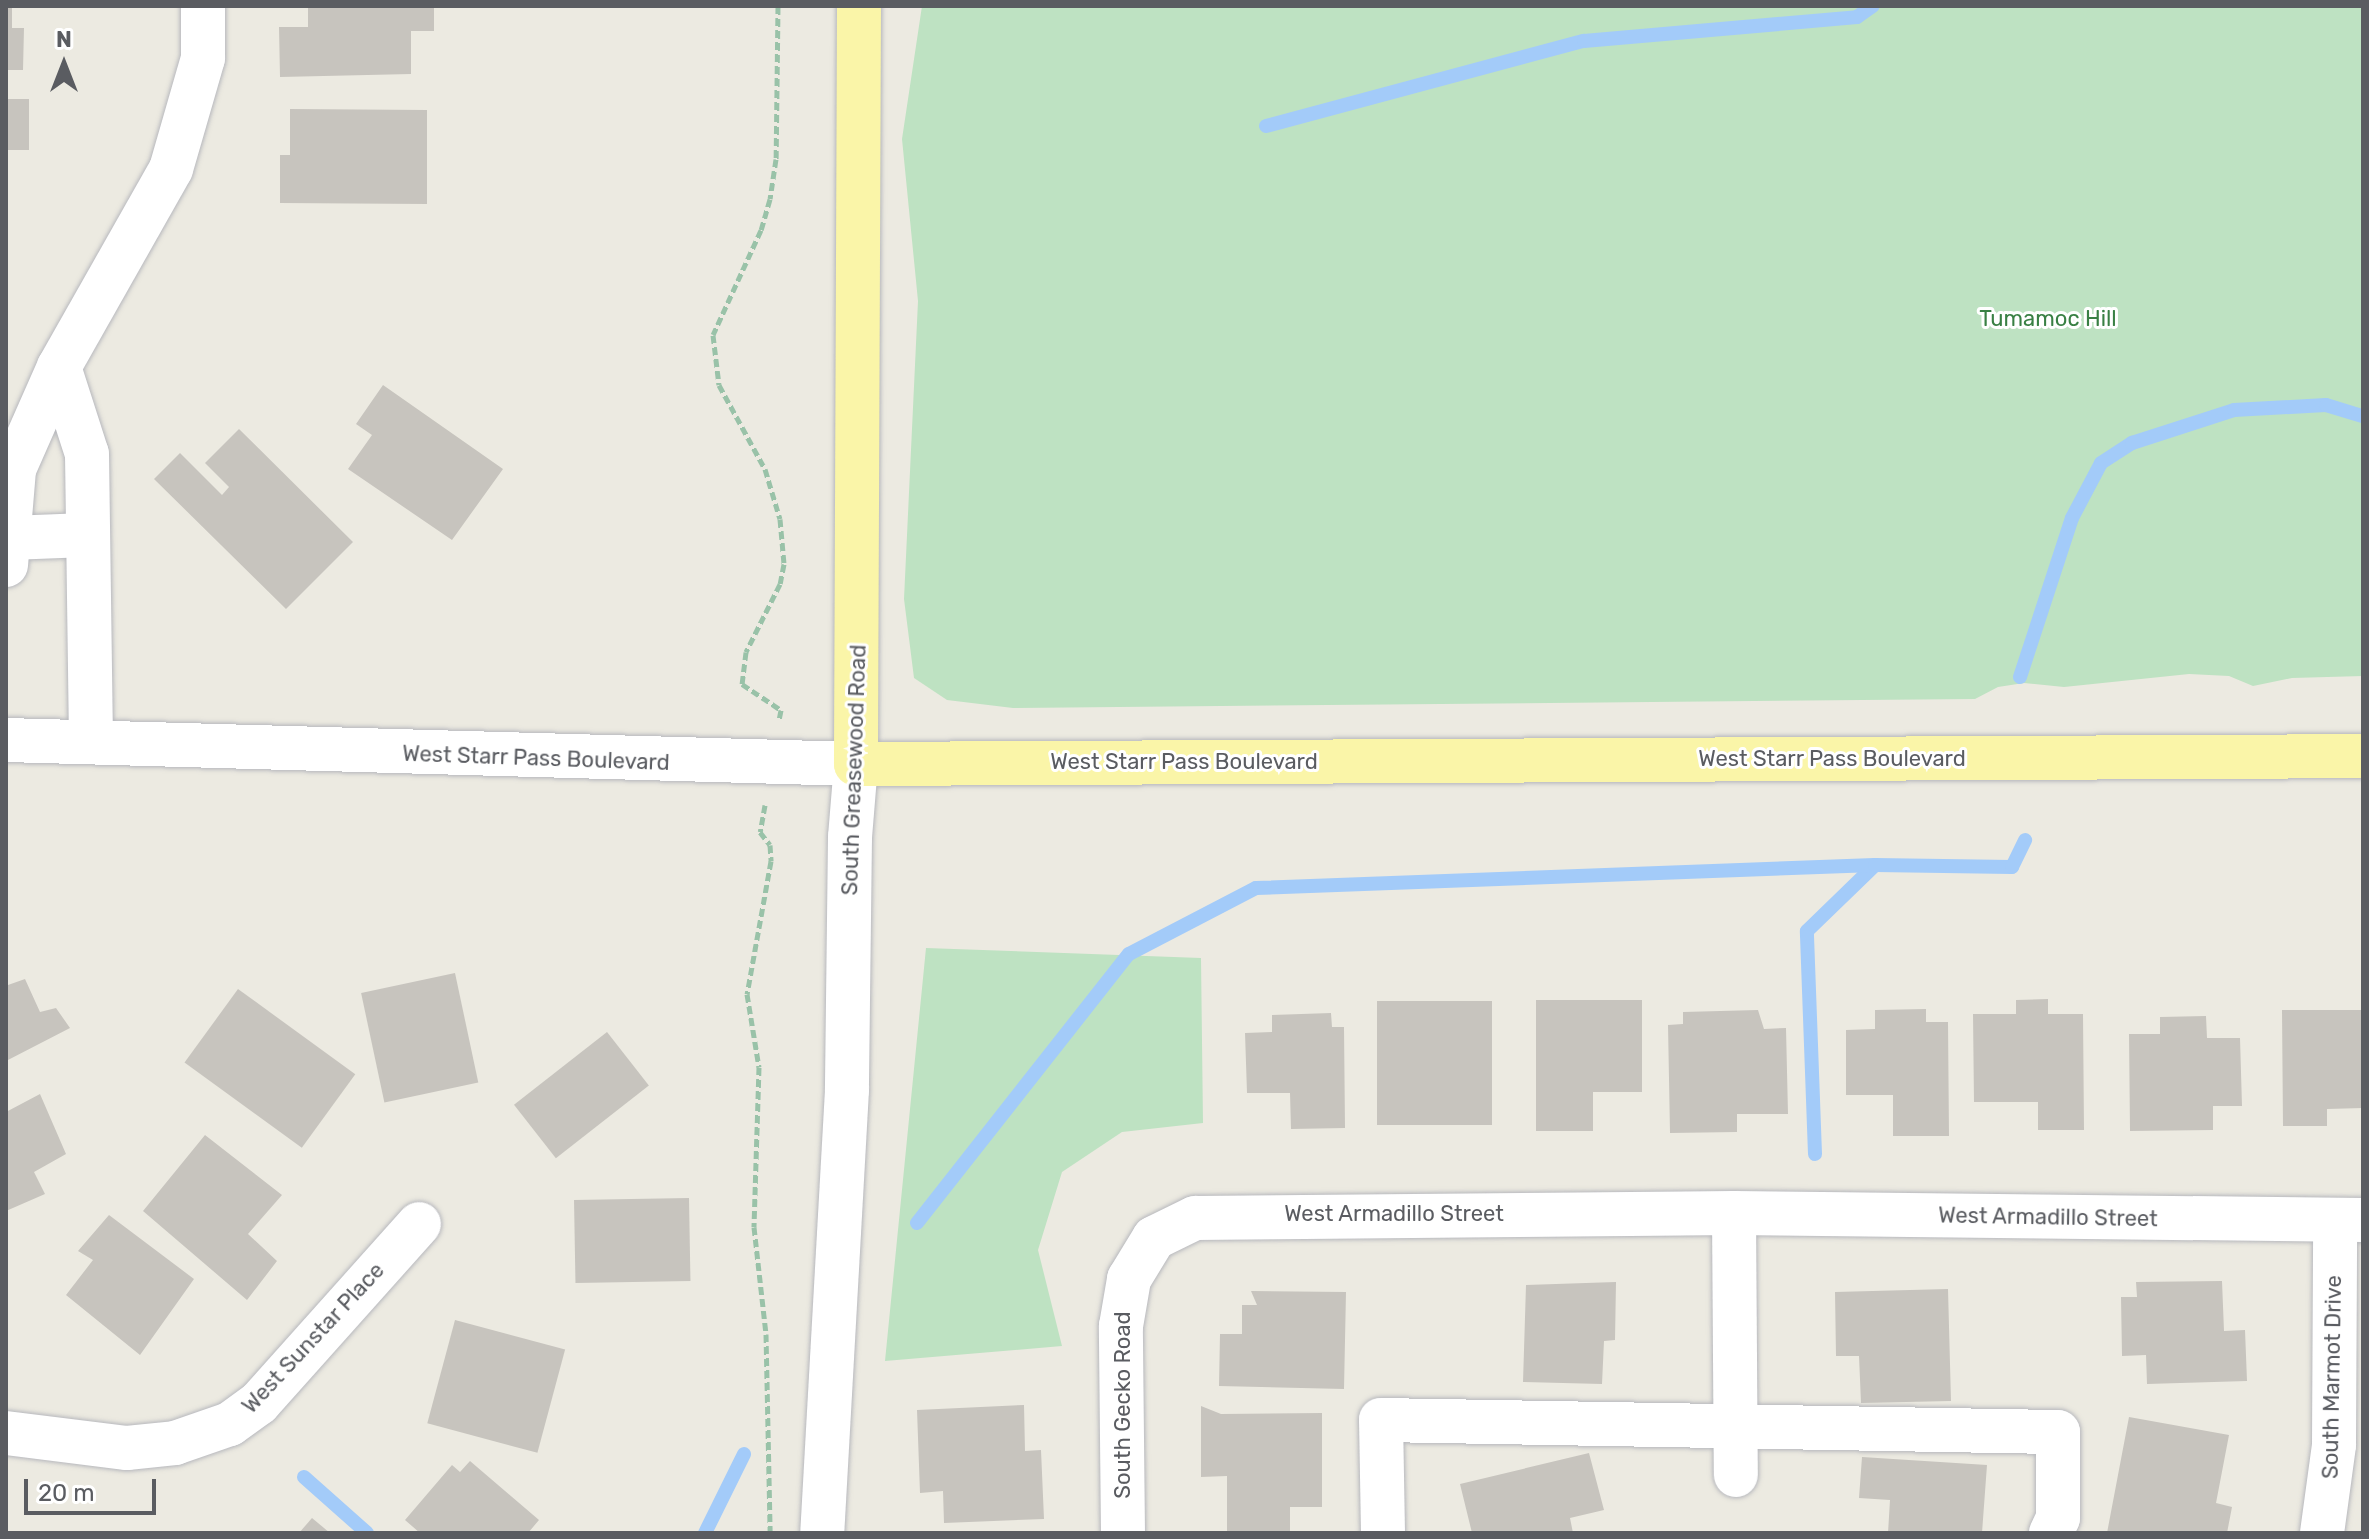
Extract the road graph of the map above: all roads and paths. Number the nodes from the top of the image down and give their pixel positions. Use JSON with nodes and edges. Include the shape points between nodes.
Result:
{"nodes":[{"id":1,"x":203,"y":6,"type":"edge"},
{"id":2,"x":778,"y":6,"type":"edge"},
{"id":3,"x":859,"y":6,"type":"edge"},
{"id":4,"x":59,"y":367,"type":"junction"},
{"id":5,"x":87,"y":535,"type":"junction"},
{"id":6,"x":7,"y":552,"type":"edge"},
{"id":7,"x":767,"y":704,"type":"dead end"},
{"id":8,"x":6,"y":740,"type":"edge"},
{"id":9,"x":91,"y":742,"type":"junction"},
{"id":10,"x":2363,"y":756,"type":"edge"},
{"id":11,"x":856,"y":764,"type":"junction"},
{"id":12,"x":760,"y":832,"type":"dead end"},
{"id":13,"x":1734,"y":1213,"type":"junction"},
{"id":14,"x":2349,"y":1220,"type":"edge"},
{"id":15,"x":419,"y":1224,"type":"dead end"},
{"id":16,"x":1154,"y":1238,"type":"joint"},
{"id":17,"x":1735,"y":1428,"type":"junction"},
{"id":18,"x":6,"y":1433,"type":"edge"},
{"id":19,"x":1736,"y":1475,"type":"dead end"},
{"id":20,"x":770,"y":1533,"type":"edge"},
{"id":21,"x":822,"y":1533,"type":"edge"},
{"id":22,"x":1123,"y":1533,"type":"edge"},
{"id":23,"x":1383,"y":1533,"type":"edge"},
{"id":24,"x":2051,"y":1533,"type":"edge"},
{"id":25,"x":2322,"y":1533,"type":"edge"}],
"edges":[{"from":1,"to":4,"type":"street","via":[[203,58],[171,169]]},
{"from":2,"to":7,"type":"path","via":[[776,159],[770,199],[713,335],[719,385],[765,469],[780,519],[780,584],[746,652],[742,684]]},
{"from":3,"to":11,"type":"main road","name":"South Greasewood Road"},
{"from":4,"to":5,"type":"street","via":[[87,454]]},
{"from":4,"to":6,"type":"street","via":[[14,469]]},
{"from":5,"to":6,"type":"street"},
{"from":5,"to":9,"type":"street"},
{"from":8,"to":9,"type":"street","name":"West Starr Pass Boulevard"},
{"from":9,"to":11,"type":"street","name":"West Starr Pass Boulevard"},
{"from":10,"to":11,"type":"main road","name":"West Starr Pass Boulevard"},
{"from":11,"to":21,"type":"street","name":"South Greasewood Road","via":[[847,1090]]},
{"from":12,"to":20,"type":"path","via":[[770,845],[771,861],[747,994],[759,1067],[754,1227],[766,1334]]},
{"from":13,"to":14,"type":"street","name":"West Armadillo Street"},
{"from":13,"to":16,"type":"street","name":"West Armadillo Street","via":[[1219,1215],[1177,1223]]},
{"from":13,"to":17,"type":"street"},
{"from":14,"to":25,"type":"street","name":"South Marmot Drive","via":[[2334,1445]]},
{"from":15,"to":18,"type":"street","name":"West Sunstar Place","via":[[259,1403],[230,1424],[175,1443],[127,1448]]},
{"from":16,"to":22,"type":"street","name":"South Gecko Road","via":[[1129,1279],[1123,1306]]},
{"from":17,"to":19,"type":"street"},
{"from":17,"to":23,"type":"street","via":[[1381,1420]]},
{"from":17,"to":24,"type":"street","via":[[2058,1432],[2058,1518]]}]}
